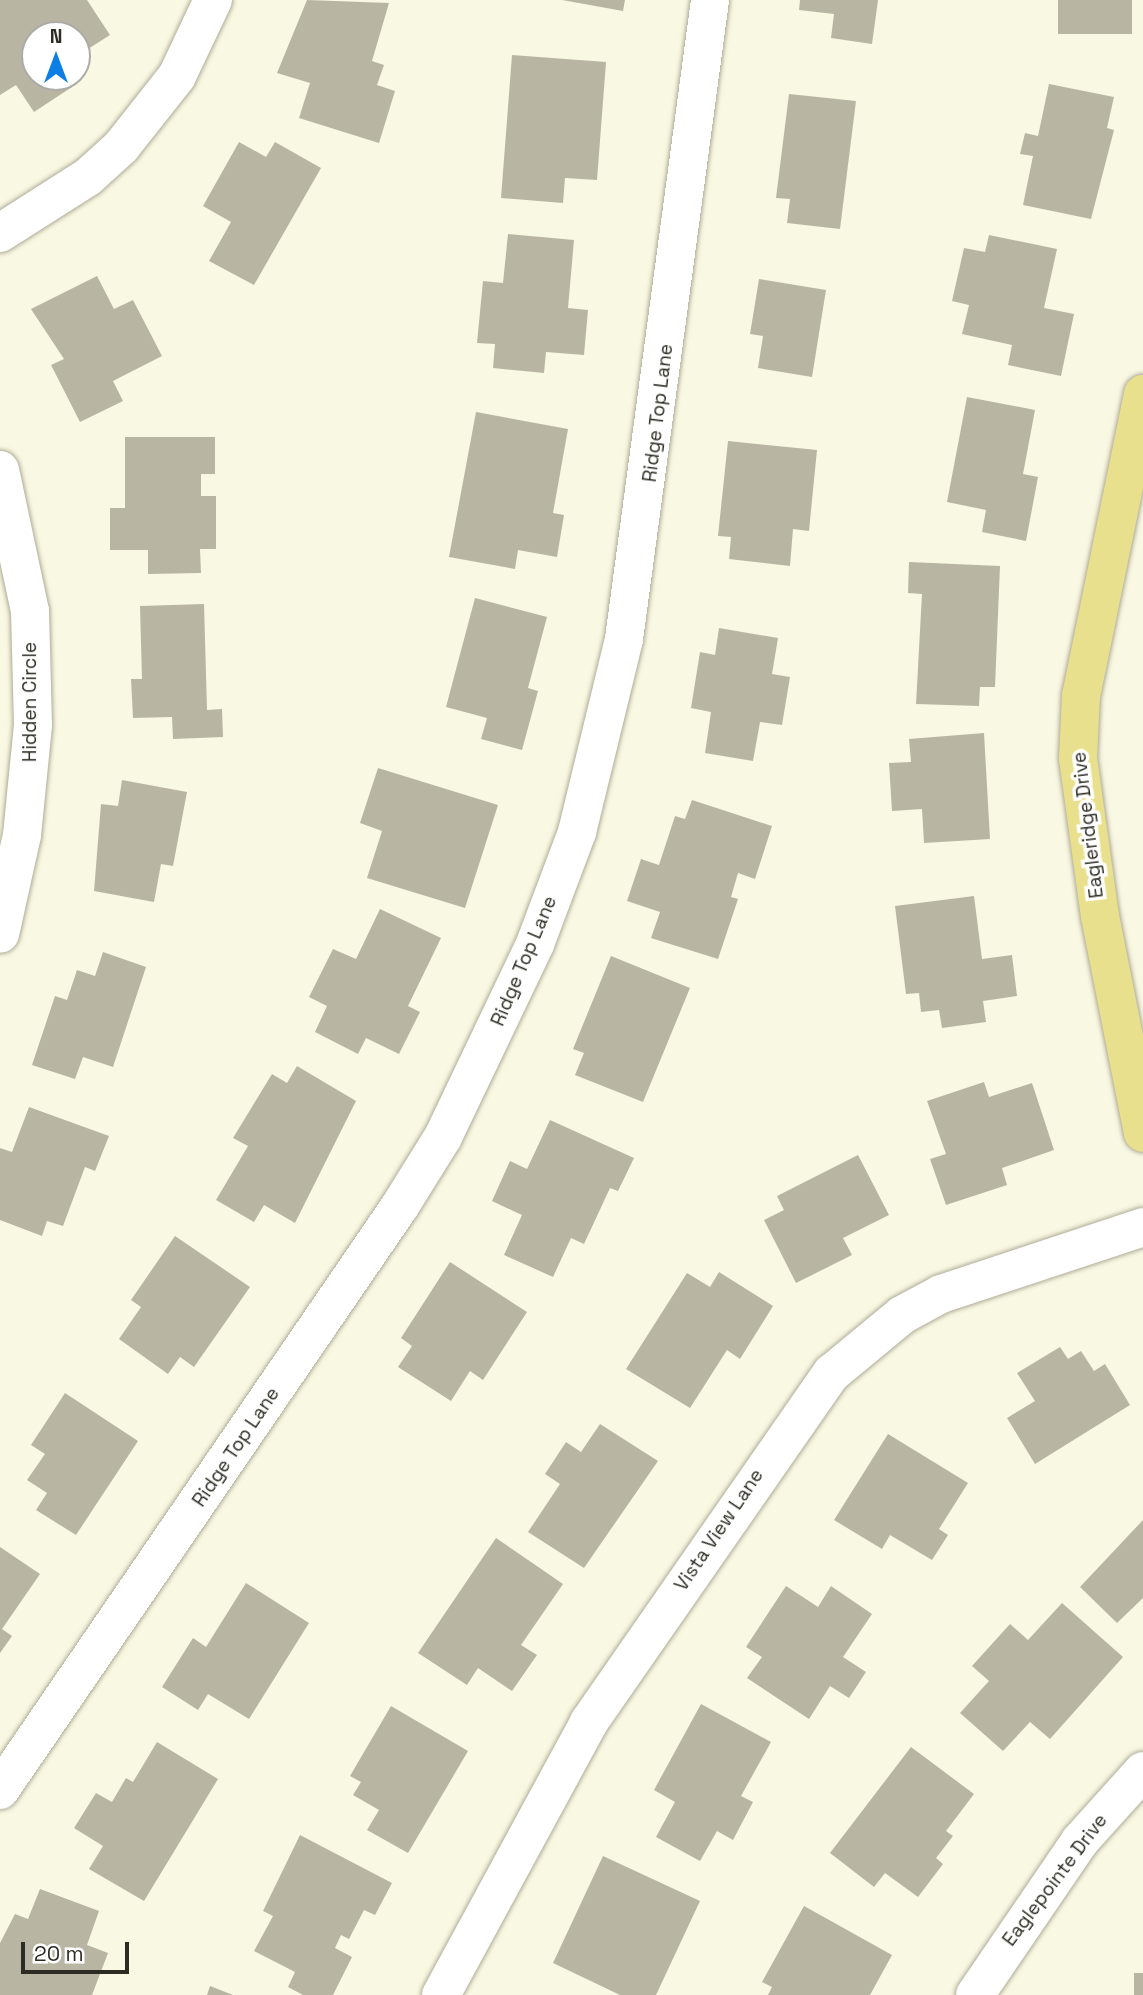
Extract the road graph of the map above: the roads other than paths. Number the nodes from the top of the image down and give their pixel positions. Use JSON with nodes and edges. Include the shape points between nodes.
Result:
{"nodes":[{"id":1,"x":213,"y":0,"type":"edge"},
{"id":2,"x":710,"y":0,"type":"edge"},
{"id":3,"x":0,"y":233,"type":"edge"},
{"id":4,"x":1143,"y":394,"type":"edge"},
{"id":5,"x":0,"y":470,"type":"edge"},
{"id":6,"x":0,"y":934,"type":"edge"},
{"id":7,"x":1143,"y":1133,"type":"edge"},
{"id":8,"x":1143,"y":1227,"type":"edge"},
{"id":9,"x":1142,"y":1775,"type":"edge"},
{"id":10,"x":0,"y":1790,"type":"edge"},
{"id":11,"x":441,"y":1995,"type":"edge"},
{"id":12,"x":975,"y":1995,"type":"edge"}],
"edges":[{"from":1,"to":3,"type":"street","via":[[177,76],[121,147],[70,190]]},
{"from":2,"to":10,"type":"street","name":"Ridge Top Lane","via":[[624,639],[577,832],[535,944],[443,1137],[400,1206]]},
{"from":4,"to":7,"type":"main road","name":"Eagleridge Drive","via":[[1081,695],[1078,758],[1100,916]]},
{"from":5,"to":6,"type":"street","name":"Hidden Circle","via":[[30,611],[33,725],[22,835]]},
{"from":8,"to":11,"type":"street","name":"Vista View Lane","via":[[941,1294],[902,1315],[832,1373],[589,1722]]},
{"from":9,"to":12,"type":"street","name":"Eaglepointe Drive","via":[[1080,1841]]}]}
